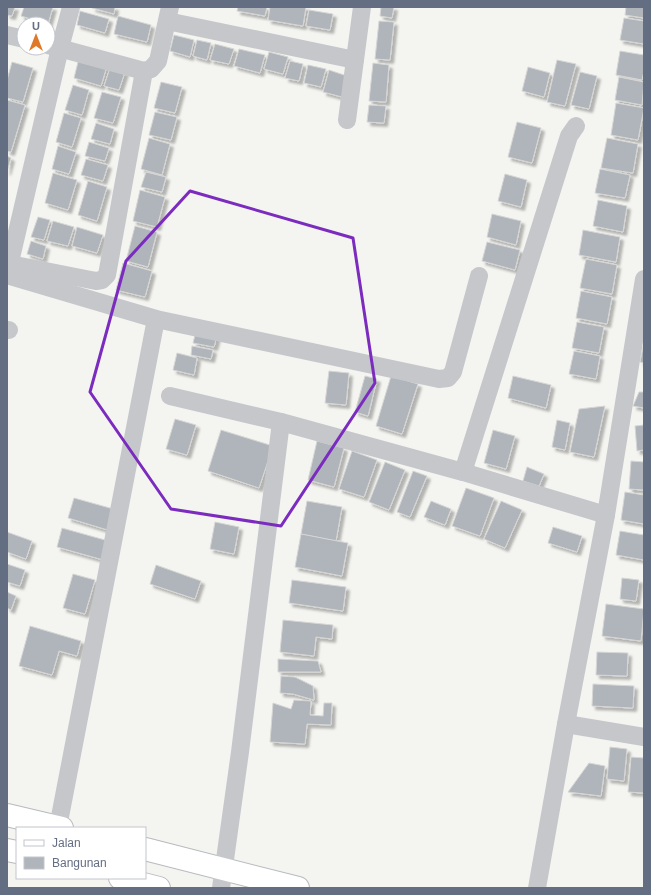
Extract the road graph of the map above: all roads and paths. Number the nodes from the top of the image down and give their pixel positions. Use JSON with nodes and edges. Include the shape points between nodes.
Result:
{"nodes":[{"id":1,"x":72,"y":7,"type":"edge"},
{"id":2,"x":362,"y":7,"type":"edge"},
{"id":3,"x":168,"y":14,"type":"edge"},
{"id":4,"x":56,"y":43,"type":"edge"},
{"id":5,"x":56,"y":48,"type":"edge"},
{"id":6,"x":52,"y":56,"type":"edge"},
{"id":7,"x":355,"y":60,"type":"junction"},
{"id":8,"x":144,"y":71,"type":"junction"},
{"id":9,"x":347,"y":120,"type":"dead end"},
{"id":10,"x":576,"y":126,"type":"dead end"},
{"id":11,"x":8,"y":272,"type":"edge"},
{"id":12,"x":479,"y":276,"type":"dead end"},
{"id":13,"x":643,"y":287,"type":"edge"},
{"id":14,"x":156,"y":319,"type":"junction"},
{"id":15,"x":170,"y":396,"type":"dead end"},
{"id":16,"x":281,"y":422,"type":"junction"},
{"id":17,"x":464,"y":472,"type":"junction"},
{"id":18,"x":606,"y":515,"type":"junction"},
{"id":19,"x":566,"y":724,"type":"junction"},
{"id":20,"x":644,"y":737,"type":"edge"},
{"id":21,"x":7,"y":815,"type":"edge"},
{"id":22,"x":60,"y":827,"type":"edge"},
{"id":23,"x":146,"y":849,"type":"edge"},
{"id":24,"x":222,"y":878,"type":"edge"},
{"id":25,"x":124,"y":879,"type":"edge"},
{"id":26,"x":159,"y":888,"type":"edge"},
{"id":27,"x":298,"y":888,"type":"edge"},
{"id":28,"x":537,"y":888,"type":"edge"}],
"edges":[{"from":1,"to":4,"type":"street"},
{"from":2,"to":7,"type":"street"},
{"from":3,"to":7,"type":"street"},
{"from":3,"to":8,"type":"street","via":[[158,61],[151,69]]},
{"from":5,"to":8,"type":"street"},
{"from":6,"to":11,"type":"street"},
{"from":7,"to":9,"type":"street"},
{"from":8,"to":11,"type":"street","via":[[107,275],[96,282]]},
{"from":10,"to":17,"type":"street","via":[[570,136]]},
{"from":11,"to":14,"type":"street"},
{"from":12,"to":14,"type":"street","via":[[453,372],[448,378],[443,379]]},
{"from":13,"to":18,"type":"street"},
{"from":14,"to":22,"type":"street"},
{"from":15,"to":16,"type":"street"},
{"from":16,"to":17,"type":"street"},
{"from":16,"to":24,"type":"street"},
{"from":17,"to":18,"type":"street"},
{"from":18,"to":19,"type":"street"},
{"from":19,"to":20,"type":"street"},
{"from":19,"to":28,"type":"street"},
{"from":21,"to":22,"type":"main road"},
{"from":23,"to":24,"type":"main road"},
{"from":24,"to":27,"type":"main road"},
{"from":25,"to":26,"type":"main road"}]}
